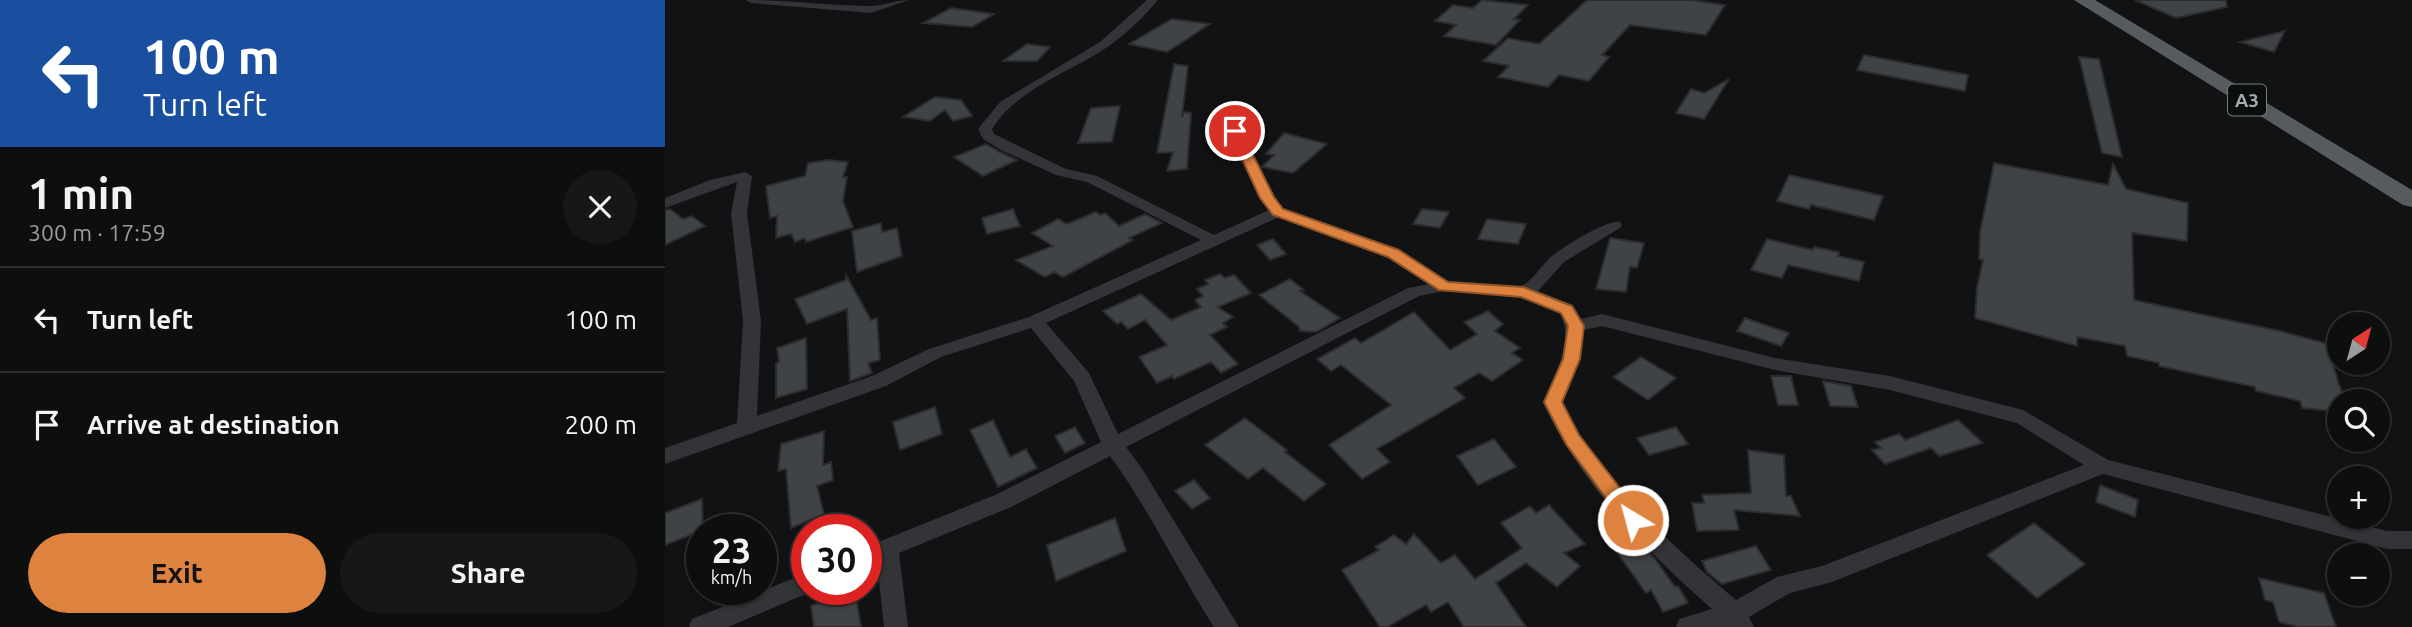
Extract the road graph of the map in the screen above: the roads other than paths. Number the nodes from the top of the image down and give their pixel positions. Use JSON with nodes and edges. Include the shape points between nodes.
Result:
{"nodes":[{"id":1,"x":751,"y":0,"type":"edge"},
{"id":2,"x":904,"y":0,"type":"edge"},
{"id":3,"x":1153,"y":0,"type":"edge"},
{"id":4,"x":2083,"y":0,"type":"edge"},
{"id":5,"x":1235,"y":131,"type":"dead end"},
{"id":6,"x":2412,"y":200,"type":"edge"},
{"id":7,"x":665,"y":203,"type":"edge"},
{"id":8,"x":1278,"y":212,"type":"junction"},
{"id":9,"x":1613,"y":225,"type":"dead end"},
{"id":10,"x":1213,"y":240,"type":"junction"},
{"id":11,"x":1444,"y":286,"type":"junction"},
{"id":12,"x":1523,"y":292,"type":"junction"},
{"id":13,"x":1035,"y":321,"type":"junction"},
{"id":14,"x":1576,"y":326,"type":"junction"},
{"id":15,"x":747,"y":428,"type":"junction"},
{"id":16,"x":1114,"y":446,"type":"junction"},
{"id":17,"x":665,"y":456,"type":"edge"},
{"id":18,"x":2102,"y":466,"type":"junction"},
{"id":19,"x":2412,"y":540,"type":"edge"},
{"id":20,"x":882,"y":551,"type":"edge"},
{"id":21,"x":882,"y":572,"type":"edge"},
{"id":22,"x":791,"y":590,"type":"edge"},
{"id":23,"x":1738,"y":620,"type":"edge"},
{"id":24,"x":701,"y":627,"type":"edge"},
{"id":25,"x":896,"y":627,"type":"edge"},
{"id":26,"x":1227,"y":627,"type":"edge"},
{"id":27,"x":1688,"y":627,"type":"edge"}],
"edges":[{"from":1,"to":2,"type":"street","via":[[871,10]]},
{"from":3,"to":10,"type":"street","via":[[1105,43],[1007,103],[990,118],[985,130],[1006,147],[1061,172],[1092,179]]},
{"from":4,"to":6,"type":"highway","number":"A3"},
{"from":5,"to":8,"type":"street"},
{"from":7,"to":15,"type":"street","via":[[745,176],[739,213],[752,321]]},
{"from":8,"to":10,"type":"street"},
{"from":8,"to":11,"type":"street","via":[[1394,253]]},
{"from":9,"to":12,"type":"street","via":[[1559,259]]},
{"from":10,"to":13,"type":"street"},
{"from":11,"to":12,"type":"street"},
{"from":11,"to":16,"type":"street","via":[[1414,292],[1370,312]]},
{"from":12,"to":14,"type":"street","via":[[1567,309]]},
{"from":13,"to":15,"type":"street","via":[[935,353],[879,381]]},
{"from":13,"to":16,"type":"street","via":[[1083,378]]},
{"from":14,"to":18,"type":"street","via":[[1602,320],[1775,364],[1889,383],[2023,417]]},
{"from":14,"to":23,"type":"street","via":[[1571,359],[1553,398],[1556,409],[1633,520]]},
{"from":15,"to":17,"type":"street"},
{"from":16,"to":20,"type":"street","via":[[1003,501]]},
{"from":16,"to":26,"type":"street"},
{"from":18,"to":19,"type":"street","via":[[2387,540]]},
{"from":18,"to":23,"type":"street","via":[[1823,575],[1785,584]]},
{"from":21,"to":25,"type":"street"},
{"from":22,"to":24,"type":"street"},
{"from":23,"to":27,"type":"street"}]}
